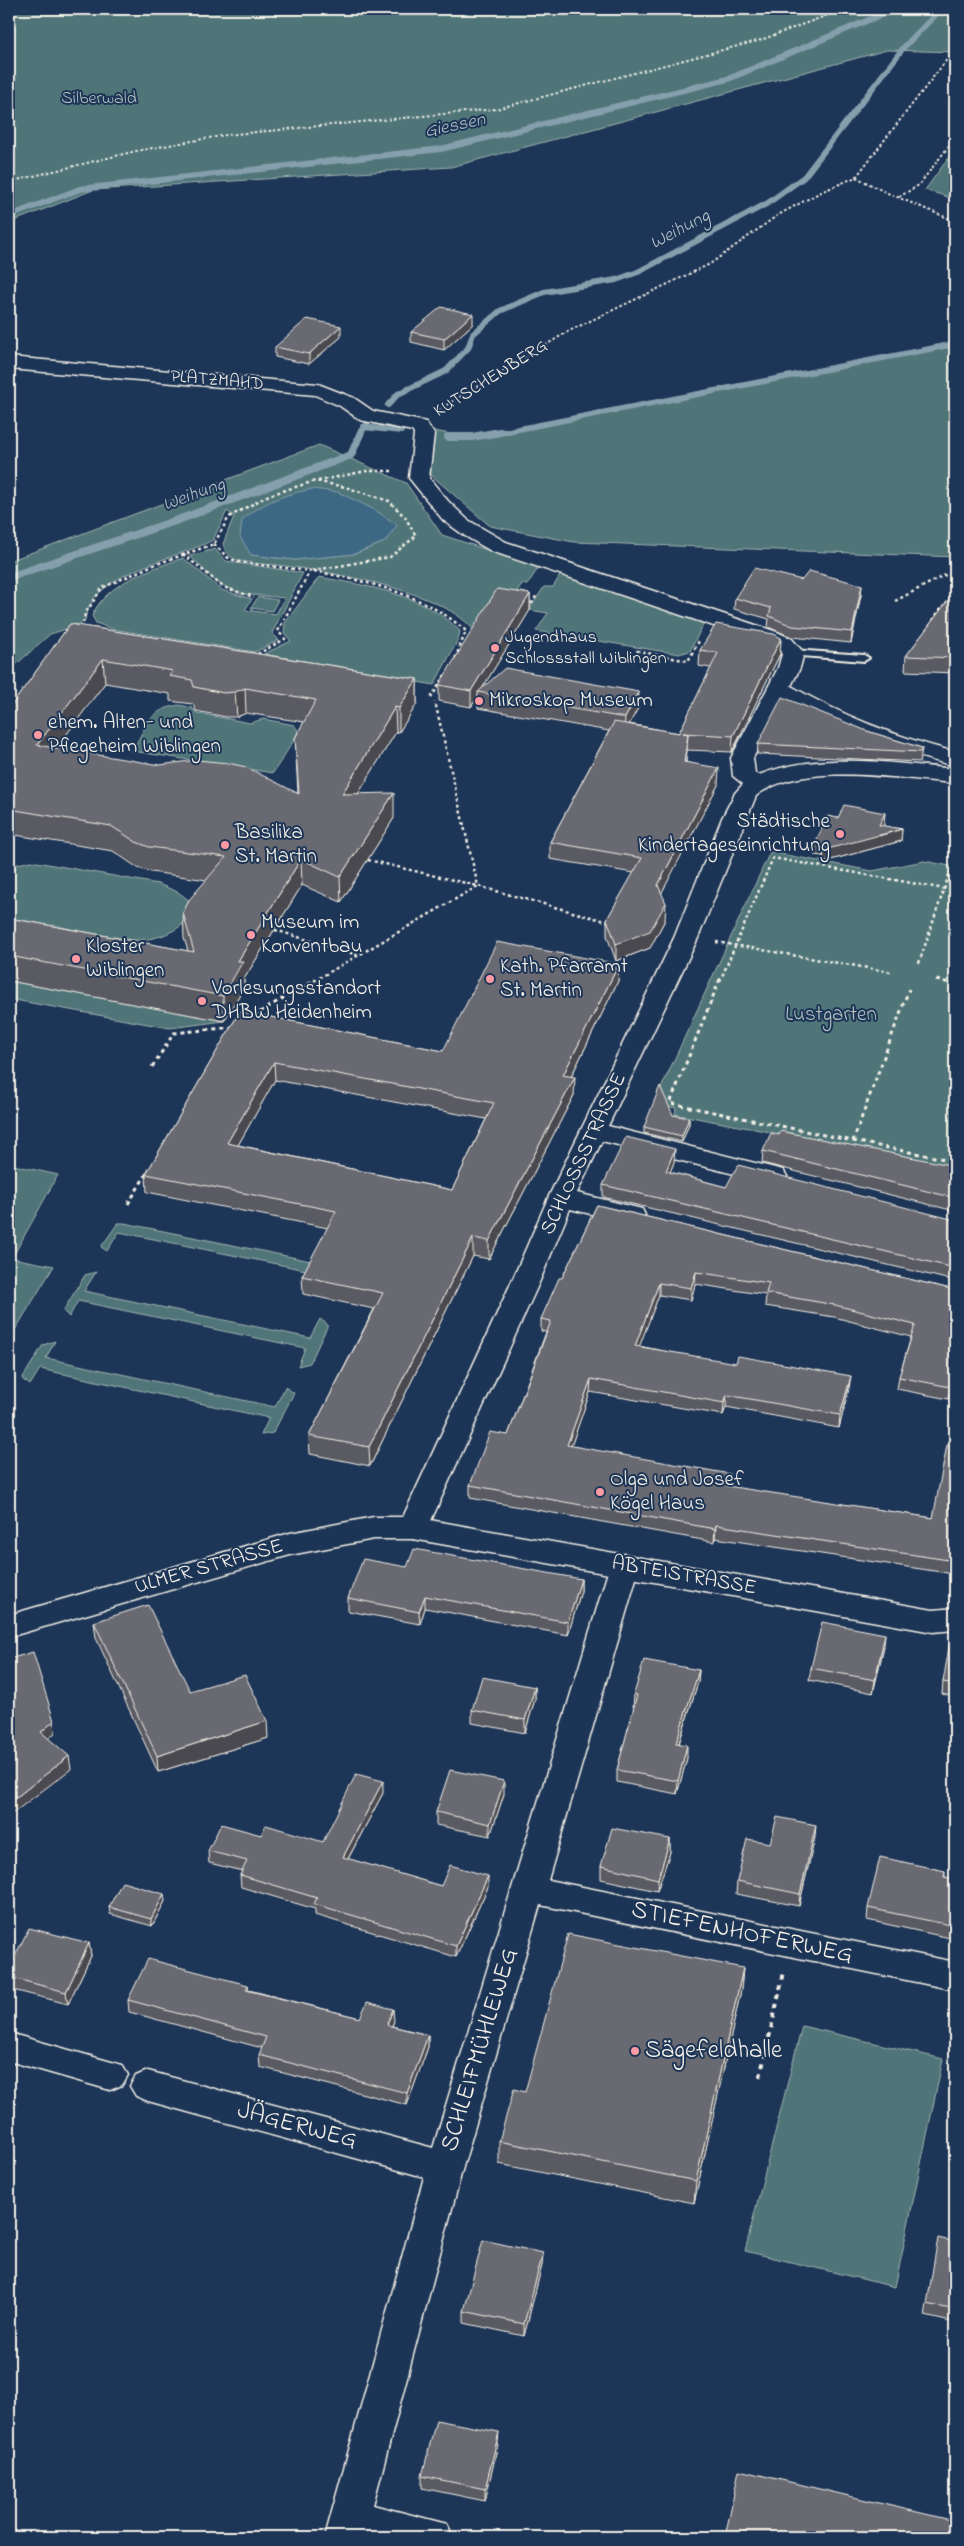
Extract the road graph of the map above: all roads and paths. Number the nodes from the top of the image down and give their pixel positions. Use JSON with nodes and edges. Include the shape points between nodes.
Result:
{"nodes":[{"id":1,"x":844,"y":9,"type":"edge"},
{"id":2,"x":955,"y":48,"type":"edge"},
{"id":3,"x":955,"y":138,"type":"edge"},
{"id":4,"x":856,"y":177,"type":"junction"},
{"id":5,"x":9,"y":182,"type":"edge"},
{"id":6,"x":898,"y":198,"type":"junction"},
{"id":7,"x":955,"y":221,"type":"edge"},
{"id":8,"x":9,"y":363,"type":"edge"},
{"id":9,"x":418,"y":426,"type":"junction"},
{"id":10,"x":420,"y":478,"type":"junction"},
{"id":11,"x":315,"y":481,"type":"junction"},
{"id":12,"x":214,"y":544,"type":"junction"},
{"id":13,"x":183,"y":554,"type":"junction"},
{"id":14,"x":310,"y":570,"type":"junction"},
{"id":15,"x":955,"y":570,"type":"edge"},
{"id":16,"x":536,"y":595,"type":"dead end"},
{"id":17,"x":254,"y":597,"type":"dead end"},
{"id":18,"x":895,"y":601,"type":"dead end"},
{"id":19,"x":949,"y":602,"type":"edge"},
{"id":20,"x":528,"y":610,"type":"edge"},
{"id":21,"x":929,"y":627,"type":"edge"},
{"id":22,"x":82,"y":631,"type":"edge"},
{"id":23,"x":696,"y":647,"type":"dead end"},
{"id":24,"x":793,"y":653,"type":"junction"},
{"id":25,"x":251,"y":657,"type":"edge"},
{"id":26,"x":864,"y":658,"type":"dead end"},
{"id":27,"x":632,"y":662,"type":"dead end"},
{"id":28,"x":451,"y":666,"type":"edge"},
{"id":29,"x":446,"y":674,"type":"edge"},
{"id":30,"x":779,"y":688,"type":"junction"},
{"id":31,"x":431,"y":698,"type":"dead end"},
{"id":32,"x":435,"y":702,"type":"dead end"},
{"id":33,"x":955,"y":759,"type":"edge"},
{"id":34,"x":955,"y":776,"type":"edge"},
{"id":35,"x":758,"y":783,"type":"junction"},
{"id":36,"x":368,"y":860,"type":"edge"},
{"id":37,"x":950,"y":872,"type":"dead end"},
{"id":38,"x":478,"y":886,"type":"junction"},
{"id":39,"x":945,"y":889,"type":"junction"},
{"id":40,"x":614,"y":924,"type":"edge"},
{"id":41,"x":275,"y":930,"type":"edge"},
{"id":42,"x":734,"y":945,"type":"junction"},
{"id":43,"x":358,"y":955,"type":"junction"},
{"id":44,"x":919,"y":964,"type":"dead end"},
{"id":45,"x":891,"y":972,"type":"dead end"},
{"id":46,"x":936,"y":980,"type":"dead end"},
{"id":47,"x":955,"y":984,"type":"edge"},
{"id":48,"x":909,"y":989,"type":"dead end"},
{"id":49,"x":252,"y":1017,"type":"edge"},
{"id":50,"x":230,"y":1035,"type":"edge"},
{"id":51,"x":152,"y":1067,"type":"dead end"},
{"id":52,"x":594,"y":1131,"type":"junction"},
{"id":53,"x":854,"y":1141,"type":"junction"},
{"id":54,"x":955,"y":1161,"type":"edge"},
{"id":55,"x":148,"y":1170,"type":"edge"},
{"id":56,"x":794,"y":1181,"type":"edge"},
{"id":57,"x":561,"y":1198,"type":"junction"},
{"id":58,"x":128,"y":1204,"type":"dead end"},
{"id":59,"x":657,"y":1221,"type":"edge"},
{"id":60,"x":413,"y":1528,"type":"junction"},
{"id":61,"x":625,"y":1565,"type":"junction"},
{"id":62,"x":955,"y":1619,"type":"edge"},
{"id":63,"x":9,"y":1626,"type":"edge"},
{"id":64,"x":529,"y":1888,"type":"junction"},
{"id":65,"x":790,"y":1944,"type":"junction"},
{"id":66,"x":955,"y":1976,"type":"edge"},
{"id":67,"x":9,"y":2048,"type":"edge"},
{"id":68,"x":110,"y":2075,"type":"dead end"},
{"id":69,"x":760,"y":2077,"type":"dead end"},
{"id":70,"x":148,"y":2086,"type":"dead end"},
{"id":71,"x":445,"y":2167,"type":"junction"},
{"id":72,"x":347,"y":2528,"type":"edge"},
{"id":73,"x":433,"y":2537,"type":"edge"}],
"edges":[{"from":1,"to":5,"type":"path","via":[[762,40],[496,109],[226,135],[136,151]]},
{"from":2,"to":4,"type":"path","name":"KUTSCHENBERG"},
{"from":3,"to":6,"type":"path","via":[[919,184]]},
{"from":4,"to":6,"type":"path"},
{"from":4,"to":9,"type":"path","name":"KUTSCHENBERG","via":[[778,215],[710,264],[569,331],[444,405]]},
{"from":6,"to":7,"type":"path"},
{"from":8,"to":9,"type":"street","name":"PLATZMAHD","via":[[318,390],[347,402],[367,416]]},
{"from":9,"to":10,"type":"street","name":"KUTSCHENBERG","via":[[424,434]]},
{"from":10,"to":11,"type":"path","via":[[372,468],[362,473]]},
{"from":10,"to":24,"type":"street","via":[[438,504],[458,524],[483,540],[516,554],[769,637]]},
{"from":11,"to":12,"type":"path","via":[[269,495],[229,517]]},
{"from":11,"to":14,"type":"path","via":[[389,501],[405,517],[416,536],[390,557]]},
{"from":12,"to":13,"type":"path"},
{"from":12,"to":14,"type":"path","via":[[227,557],[238,562]]},
{"from":13,"to":17,"type":"path","via":[[214,583],[239,595]]},
{"from":13,"to":22,"type":"path","via":[[102,588],[85,614]]},
{"from":14,"to":25,"type":"path","via":[[278,631],[285,639]]},
{"from":14,"to":28,"type":"path","via":[[416,599],[456,620],[466,631]]},
{"from":15,"to":18,"type":"path"},
{"from":16,"to":20,"type":"path"},
{"from":19,"to":21,"type":"path"},
{"from":23,"to":27,"type":"path","via":[[688,661],[637,651]]},
{"from":24,"to":26,"type":"lane"},
{"from":24,"to":30,"type":"street"},
{"from":29,"to":31,"type":"path"},
{"from":30,"to":33,"type":"street","via":[[827,717]]},
{"from":30,"to":35,"type":"street","via":[[742,758],[744,776]]},
{"from":32,"to":38,"type":"path"},
{"from":34,"to":35,"type":"street","name":"SCHLOSSSTRASSE","via":[[822,768],[783,773]]},
{"from":35,"to":52,"type":"street","name":"SCHLOSSSTRASSE","via":[[746,793],[734,818],[686,938]]},
{"from":36,"to":38,"type":"path"},
{"from":37,"to":39,"type":"path"},
{"from":38,"to":40,"type":"path"},
{"from":38,"to":43,"type":"path"},
{"from":39,"to":42,"type":"path","via":[[773,858]]},
{"from":39,"to":44,"type":"path"},
{"from":41,"to":43,"type":"path"},
{"from":42,"to":45,"type":"path"},
{"from":42,"to":53,"type":"path","via":[[670,1103]]},
{"from":43,"to":49,"type":"path"},
{"from":46,"to":47,"type":"path"},
{"from":48,"to":53,"type":"path"},
{"from":50,"to":51,"type":"path","via":[[235,1026],[174,1033]]},
{"from":52,"to":56,"type":"street"},
{"from":52,"to":57,"type":"street","name":"SCHLOSSSTRASSE"},
{"from":53,"to":54,"type":"path"},
{"from":55,"to":58,"type":"path"},
{"from":57,"to":59,"type":"street"},
{"from":57,"to":60,"type":"street","name":"SCHLOSSSTRASSE"},
{"from":60,"to":61,"type":"street","name":"ABTEISTRASSE"},
{"from":60,"to":63,"type":"street","name":"ULMER STRASSE","via":[[374,1528],[290,1544]]},
{"from":61,"to":62,"type":"street","name":"ABTEISTRASSE","via":[[933,1621]]},
{"from":61,"to":64,"type":"street","name":"SCHLEIFMÜHLEWEG"},
{"from":64,"to":65,"type":"street","name":"STIEFENHOFERWEG"},
{"from":64,"to":71,"type":"street","name":"SCHLEIFMÜHLEWEG"},
{"from":65,"to":66,"type":"street","name":"STIEFENHOFERWEG"},
{"from":65,"to":69,"type":"path"},
{"from":67,"to":68,"type":"street"},
{"from":70,"to":71,"type":"street","name":"JÄGERWEG"},
{"from":71,"to":72,"type":"street","name":"SCHLEIFMÜHLEWEG"},
{"from":72,"to":73,"type":"street"}]}
